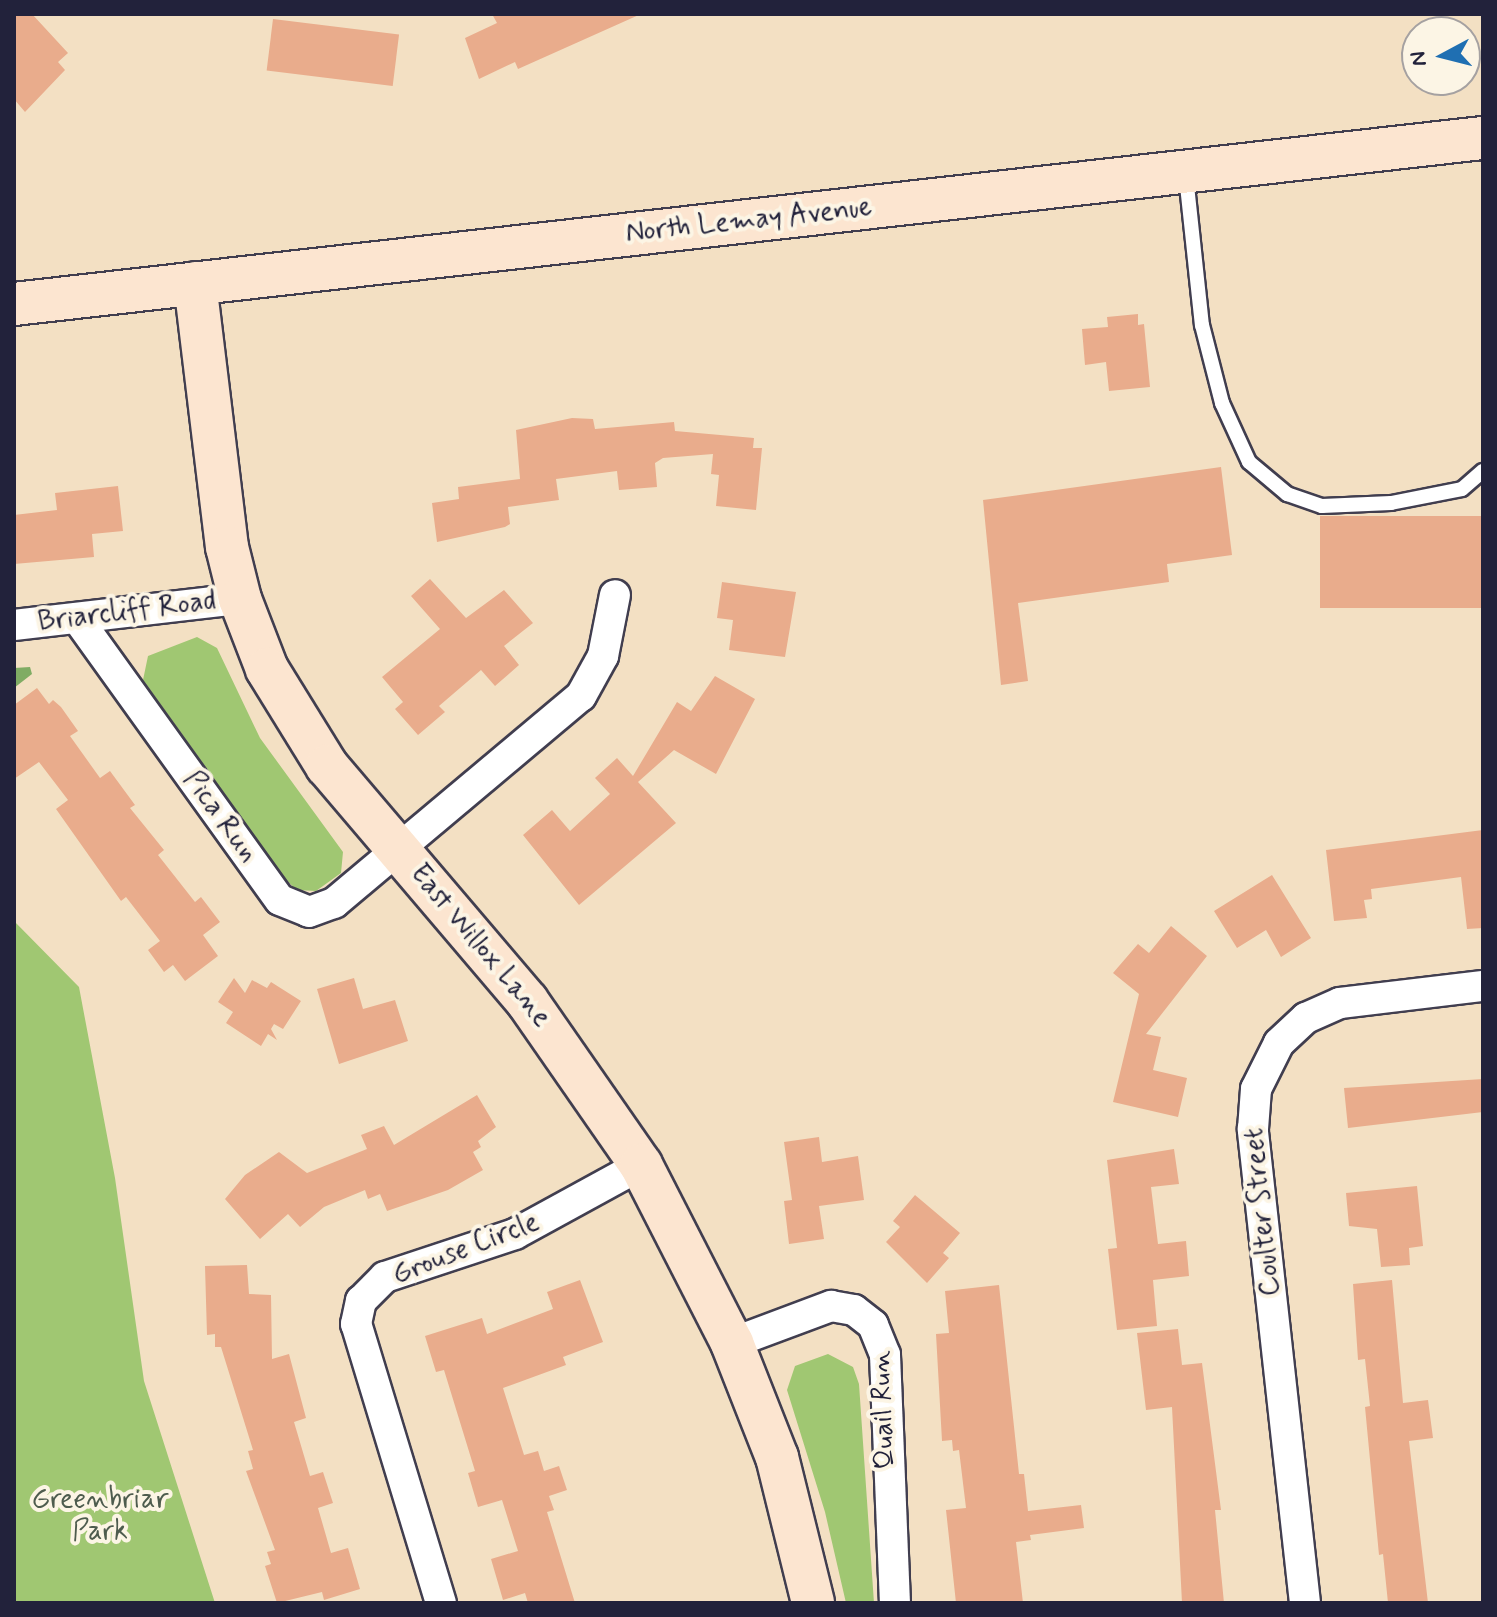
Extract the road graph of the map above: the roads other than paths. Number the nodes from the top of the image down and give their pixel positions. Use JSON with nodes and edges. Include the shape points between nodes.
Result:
{"nodes":[{"id":1,"x":1483,"y":138,"type":"edge"},
{"id":2,"x":1186,"y":171,"type":"junction"},
{"id":3,"x":195,"y":283,"type":"junction"},
{"id":4,"x":14,"y":304,"type":"edge"},
{"id":5,"x":1483,"y":471,"type":"edge"},
{"id":6,"x":615,"y":595,"type":"dead end"},
{"id":7,"x":240,"y":599,"type":"junction"},
{"id":8,"x":77,"y":618,"type":"junction"},
{"id":9,"x":14,"y":625,"type":"edge"},
{"id":10,"x":400,"y":850,"type":"junction"},
{"id":11,"x":1483,"y":986,"type":"edge"},
{"id":12,"x":641,"y":1165,"type":"junction"},
{"id":13,"x":732,"y":1343,"type":"junction"},
{"id":14,"x":441,"y":1603,"type":"edge"},
{"id":15,"x":813,"y":1603,"type":"edge"},
{"id":16,"x":895,"y":1603,"type":"edge"},
{"id":17,"x":1305,"y":1603,"type":"edge"}],
"edges":[{"from":1,"to":2,"type":"main road","name":"North Lemay Avenue"},
{"from":2,"to":3,"type":"main road","name":"North Lemay Avenue"},
{"from":2,"to":5,"type":"lane","via":[[1202,325],[1222,403],[1249,462],[1287,494],[1322,506],[1391,503],[1462,489]]},
{"from":3,"to":4,"type":"main road","name":"North Lemay Avenue"},
{"from":3,"to":7,"type":"main road","name":"East Willox Lane","via":[[224,525]]},
{"from":6,"to":10,"type":"street","name":"Pica Run","via":[[603,656],[581,696]]},
{"from":7,"to":8,"type":"street","name":"Briarcliff Road"},
{"from":7,"to":10,"type":"main road","name":"East Willox Lane","via":[[267,669],[305,736]]},
{"from":8,"to":9,"type":"street","name":"Briarcliff Road"},
{"from":8,"to":10,"type":"street","name":"Pica Run","via":[[289,906],[309,912],[334,903]]},
{"from":10,"to":12,"type":"main road","name":"East Willox Lane","via":[[527,1001]]},
{"from":11,"to":17,"type":"street","name":"Coulter Street","via":[[1340,1003],[1306,1018],[1279,1043],[1256,1089],[1253,1129]]},
{"from":12,"to":13,"type":"main road","name":"East Willox Lane"},
{"from":12,"to":14,"type":"street","name":"Grouse Circle","via":[[515,1234],[385,1277],[361,1301],[356,1324]]},
{"from":13,"to":15,"type":"main road","name":"East Willox Lane","via":[[777,1457]]},
{"from":13,"to":16,"type":"street","name":"Quail Run","via":[[831,1306],[865,1316],[880,1335]]}]}
